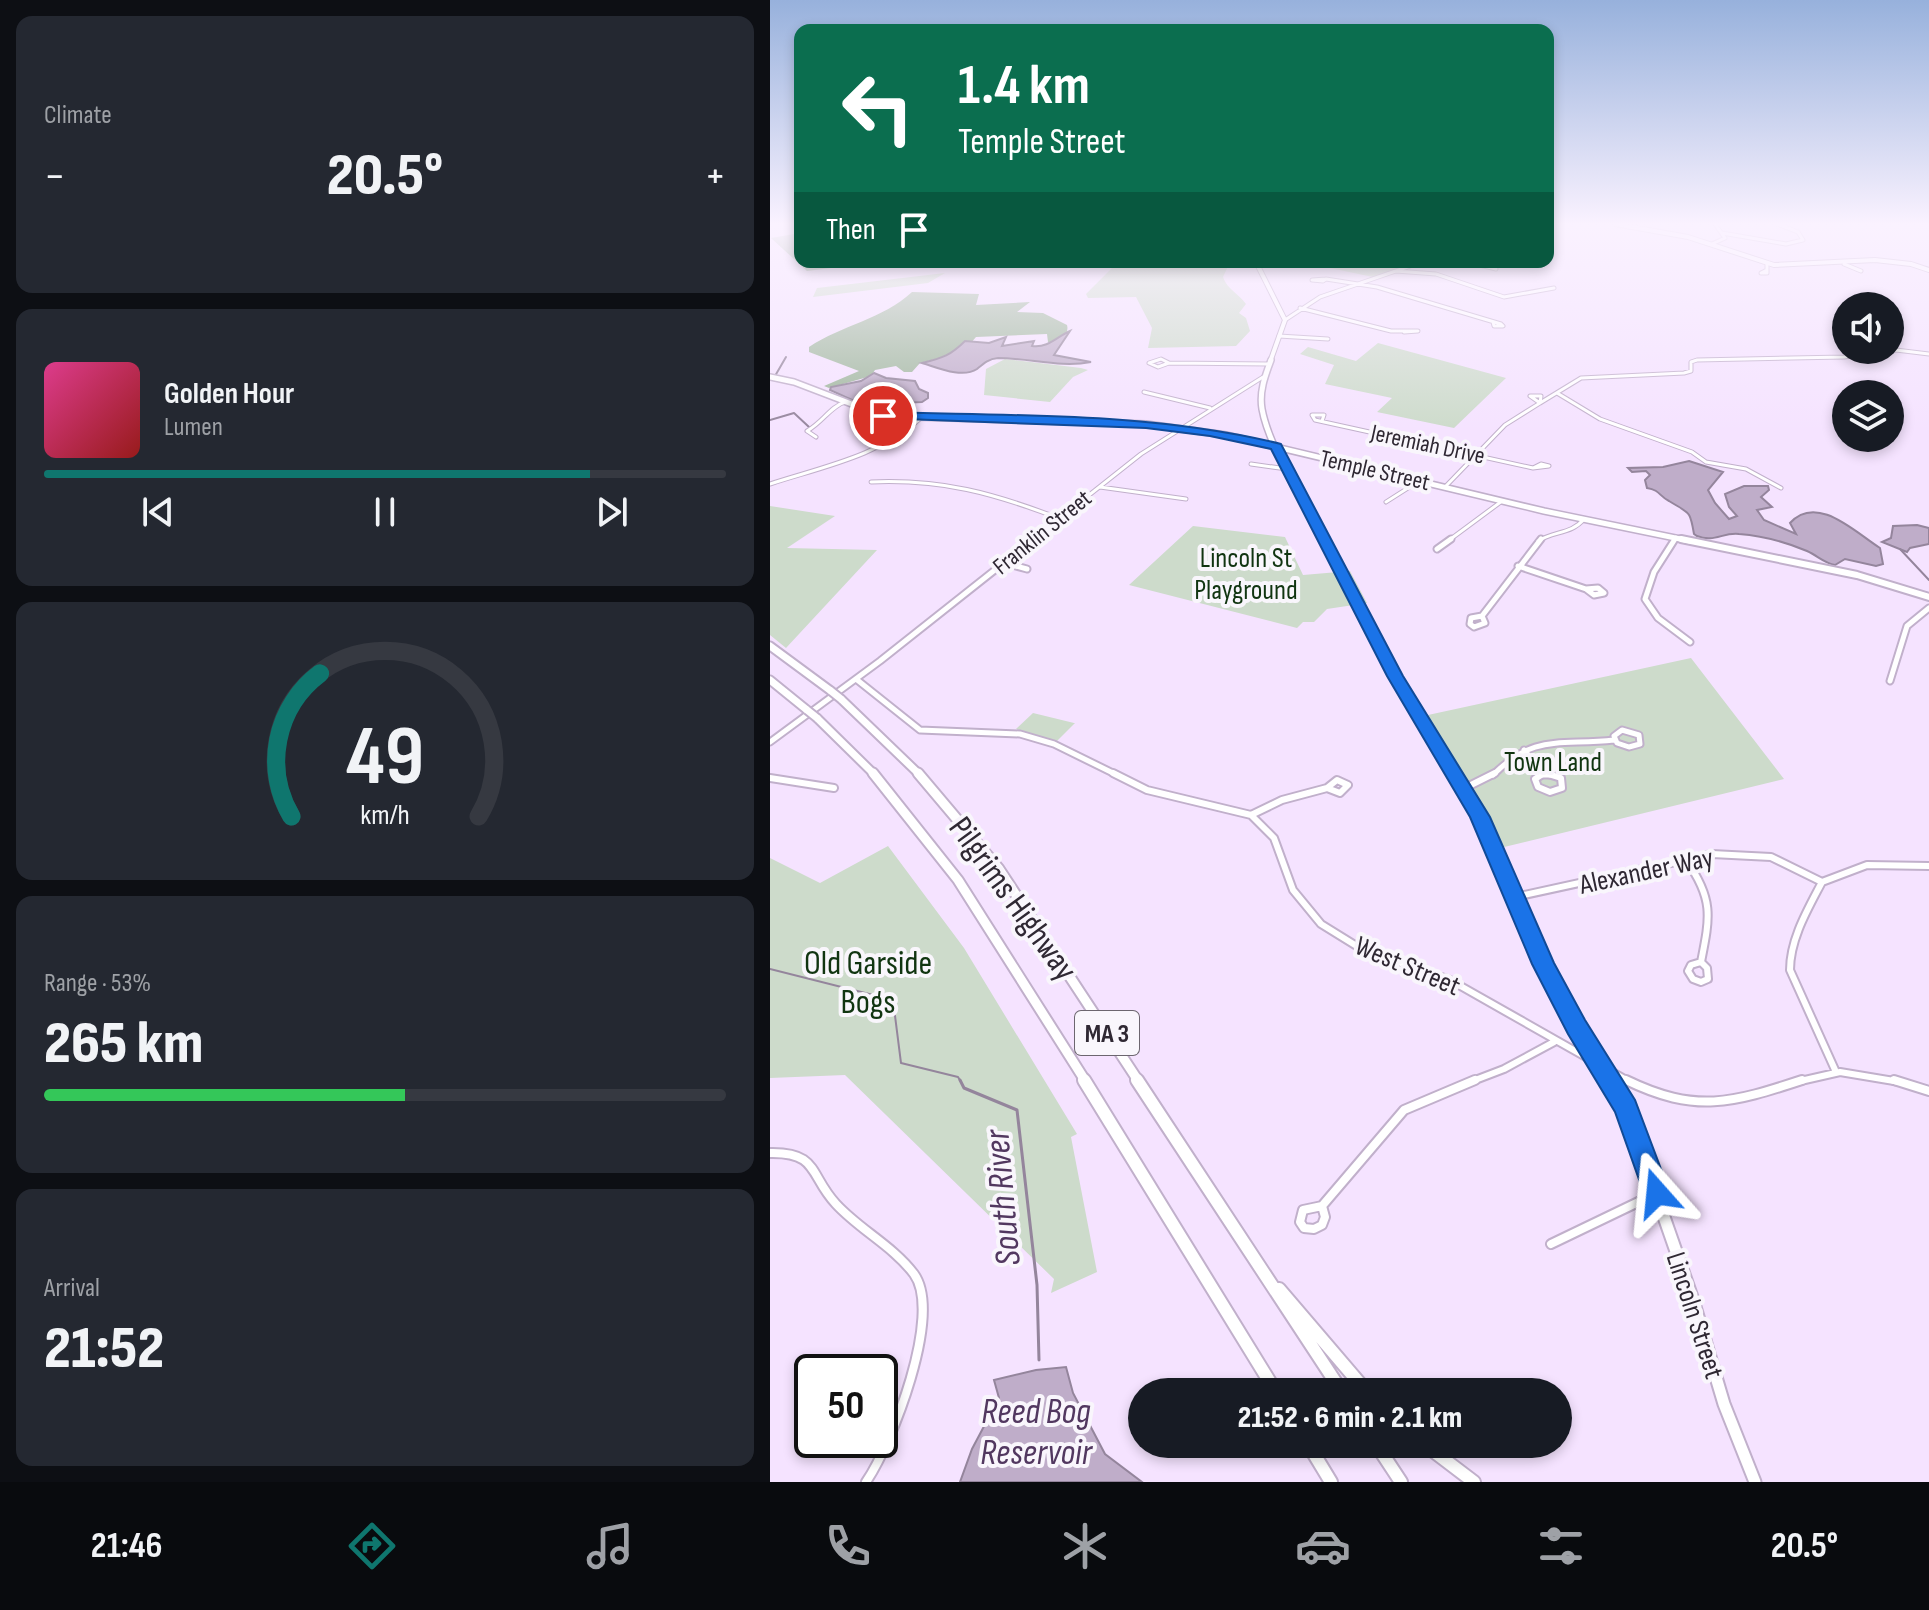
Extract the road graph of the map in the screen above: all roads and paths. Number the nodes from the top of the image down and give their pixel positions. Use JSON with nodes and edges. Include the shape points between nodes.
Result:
{"nodes":[{"id":1,"x":1272,"y":293,"type":"edge"},
{"id":2,"x":1331,"y":293,"type":"edge"},
{"id":3,"x":1399,"y":293,"type":"edge"},
{"id":4,"x":1493,"y":293,"type":"edge"},
{"id":5,"x":1525,"y":293,"type":"edge"},
{"id":6,"x":1300,"y":308,"type":"junction"},
{"id":7,"x":1282,"y":312,"type":"junction"},
{"id":8,"x":1295,"y":312,"type":"junction"},
{"id":9,"x":1285,"y":320,"type":"junction"},
{"id":10,"x":1493,"y":322,"type":"dead end"},
{"id":11,"x":1404,"y":332,"type":"dead end"},
{"id":12,"x":1279,"y":336,"type":"junction"},
{"id":13,"x":1328,"y":339,"type":"dead end"},
{"id":14,"x":1929,"y":354,"type":"edge"},
{"id":15,"x":1169,"y":363,"type":"dead end"},
{"id":16,"x":1269,"y":364,"type":"junction"},
{"id":17,"x":770,"y":377,"type":"edge"},
{"id":18,"x":1263,"y":377,"type":"junction"},
{"id":19,"x":1144,"y":392,"type":"dead end"},
{"id":20,"x":1556,"y":392,"type":"junction"},
{"id":21,"x":845,"y":402,"type":"junction"},
{"id":22,"x":1211,"y":408,"type":"junction"},
{"id":23,"x":921,"y":418,"type":"junction"},
{"id":24,"x":1322,"y":421,"type":"dead end"},
{"id":25,"x":1179,"y":427,"type":"junction"},
{"id":26,"x":816,"y":437,"type":"dead end"},
{"id":27,"x":1276,"y":446,"type":"junction"},
{"id":28,"x":1476,"y":455,"type":"junction"},
{"id":29,"x":1251,"y":464,"type":"dead end"},
{"id":30,"x":1533,"y":468,"type":"dead end"},
{"id":31,"x":1287,"y":469,"type":"junction"},
{"id":32,"x":1419,"y":481,"type":"junction"},
{"id":33,"x":871,"y":482,"type":"dead end"},
{"id":34,"x":770,"y":484,"type":"edge"},
{"id":35,"x":1099,"y":487,"type":"junction"},
{"id":36,"x":1445,"y":487,"type":"junction"},
{"id":37,"x":1781,"y":488,"type":"dead end"},
{"id":38,"x":1186,"y":499,"type":"dead end"},
{"id":39,"x":1502,"y":501,"type":"junction"},
{"id":40,"x":1386,"y":502,"type":"dead end"},
{"id":41,"x":1058,"y":518,"type":"junction"},
{"id":42,"x":1584,"y":519,"type":"junction"},
{"id":43,"x":1676,"y":537,"type":"junction"},
{"id":44,"x":1437,"y":549,"type":"dead end"},
{"id":45,"x":1004,"y":563,"type":"junction"},
{"id":46,"x":1518,"y":566,"type":"junction"},
{"id":47,"x":1027,"y":569,"type":"dead end"},
{"id":48,"x":1586,"y":589,"type":"dead end"},
{"id":49,"x":1929,"y":597,"type":"edge"},
{"id":50,"x":1929,"y":608,"type":"edge"},
{"id":51,"x":1482,"y":616,"type":"dead end"},
{"id":52,"x":1690,"y":642,"type":"dead end"},
{"id":53,"x":770,"y":646,"type":"edge"},
{"id":54,"x":856,"y":679,"type":"junction"},
{"id":55,"x":770,"y":680,"type":"edge"},
{"id":56,"x":1890,"y":681,"type":"dead end"},
{"id":57,"x":1614,"y":740,"type":"junction"},
{"id":58,"x":770,"y":742,"type":"edge"},
{"id":59,"x":1524,"y":750,"type":"junction"},
{"id":60,"x":1544,"y":773,"type":"junction"},
{"id":61,"x":770,"y":778,"type":"edge"},
{"id":62,"x":834,"y":788,"type":"dead end"},
{"id":63,"x":1327,"y":788,"type":"dead end"},
{"id":64,"x":1465,"y":788,"type":"junction"},
{"id":65,"x":1251,"y":815,"type":"junction"},
{"id":66,"x":1686,"y":860,"type":"junction"},
{"id":67,"x":1929,"y":866,"type":"edge"},
{"id":68,"x":1822,"y":882,"type":"junction"},
{"id":69,"x":1514,"y":897,"type":"junction"},
{"id":70,"x":1701,"y":962,"type":"dead end"},
{"id":71,"x":1555,"y":1042,"type":"junction"},
{"id":72,"x":1601,"y":1068,"type":"junction"},
{"id":73,"x":1836,"y":1072,"type":"junction"},
{"id":74,"x":1929,"y":1091,"type":"edge"},
{"id":75,"x":770,"y":1153,"type":"edge"},
{"id":76,"x":1657,"y":1193,"type":"junction"},
{"id":77,"x":1322,"y":1206,"type":"dead end"},
{"id":78,"x":1551,"y":1244,"type":"dead end"},
{"id":79,"x":1259,"y":1266,"type":"junction"},
{"id":80,"x":1267,"y":1378,"type":"edge"},
{"id":81,"x":1333,"y":1378,"type":"edge"},
{"id":82,"x":1355,"y":1378,"type":"edge"},
{"id":83,"x":1316,"y":1458,"type":"edge"},
{"id":84,"x":1385,"y":1458,"type":"edge"},
{"id":85,"x":1442,"y":1458,"type":"edge"},
{"id":86,"x":866,"y":1482,"type":"edge"},
{"id":87,"x":1331,"y":1482,"type":"edge"},
{"id":88,"x":1401,"y":1482,"type":"edge"},
{"id":89,"x":1474,"y":1482,"type":"edge"},
{"id":90,"x":1755,"y":1482,"type":"edge"}],
"edges":[{"from":1,"to":7,"type":"main road"},
{"from":2,"to":6,"type":"street"},
{"from":3,"to":10,"type":"street"},
{"from":4,"to":5,"type":"street"},
{"from":6,"to":8,"type":"street"},
{"from":6,"to":11,"type":"street"},
{"from":7,"to":8,"type":"street"},
{"from":7,"to":9,"type":"main road"},
{"from":8,"to":9,"type":"street"},
{"from":9,"to":12,"type":"main road"},
{"from":12,"to":13,"type":"street"},
{"from":12,"to":16,"type":"main road"},
{"from":14,"to":20,"type":"street","via":[[1896,350],[1844,357],[1697,360],[1689,372],[1581,378]]},
{"from":15,"to":16,"type":"street"},
{"from":16,"to":18,"type":"main road"},
{"from":17,"to":21,"type":"main road","name":"Temple Street"},
{"from":18,"to":22,"type":"street","name":"Franklin Street"},
{"from":18,"to":27,"type":"main road","name":"Lincoln Street","via":[[1262,407]]},
{"from":19,"to":22,"type":"street"},
{"from":20,"to":28,"type":"street","via":[[1505,425]]},
{"from":20,"to":37,"type":"street","via":[[1600,419],[1692,452],[1706,462],[1746,469]]},
{"from":21,"to":23,"type":"main road","name":"Temple Street","via":[[875,414]]},
{"from":21,"to":26,"type":"street","via":[[807,431]]},
{"from":22,"to":25,"type":"street","name":"Franklin Street"},
{"from":23,"to":25,"type":"main road","name":"Temple Street"},
{"from":23,"to":34,"type":"street","via":[[884,444]]},
{"from":24,"to":28,"type":"street","name":"Jeremiah Drive"},
{"from":25,"to":27,"type":"main road","name":"Temple Street"},
{"from":25,"to":35,"type":"street","name":"Franklin Street"},
{"from":27,"to":31,"type":"main road","name":"Lincoln Street"},
{"from":27,"to":32,"type":"main road","name":"Temple Street"},
{"from":28,"to":30,"type":"street","name":"Jeremiah Drive"},
{"from":28,"to":36,"type":"street"},
{"from":29,"to":31,"type":"street"},
{"from":31,"to":64,"type":"main road","name":"Lincoln Street","via":[[1395,676]]},
{"from":32,"to":36,"type":"main road","name":"Temple Street"},
{"from":32,"to":40,"type":"street"},
{"from":33,"to":41,"type":"street","via":[[963,484]]},
{"from":35,"to":38,"type":"street"},
{"from":35,"to":41,"type":"street","name":"Franklin Street"},
{"from":36,"to":39,"type":"main road","name":"Temple Street"},
{"from":39,"to":42,"type":"main road","name":"Temple Street"},
{"from":39,"to":44,"type":"street"},
{"from":41,"to":45,"type":"street","name":"Franklin Street"},
{"from":42,"to":43,"type":"main road","name":"Temple Street"},
{"from":42,"to":46,"type":"street","via":[[1575,530],[1538,541]]},
{"from":43,"to":49,"type":"main road","name":"Temple Street","via":[[1864,576]]},
{"from":43,"to":52,"type":"street","via":[[1654,572],[1645,599],[1654,615]]},
{"from":45,"to":47,"type":"street"},
{"from":45,"to":54,"type":"street","name":"Franklin Street"},
{"from":46,"to":48,"type":"street"},
{"from":46,"to":51,"type":"street"},
{"from":50,"to":56,"type":"street","via":[[1907,626]]},
{"from":53,"to":79,"type":"highway","name":"Pilgrims Highway","number":"MA 3","bridge":true,"via":[[841,699],[928,783],[999,869]]},
{"from":54,"to":58,"type":"street","name":"Franklin Street"},
{"from":54,"to":65,"type":"street","via":[[920,730],[1020,734],[1054,744],[1147,790]]},
{"from":55,"to":80,"type":"highway","name":"Pilgrims Highway","number":"MA 3","bridge":true,"via":[[876,776],[958,878]]},
{"from":57,"to":57,"type":"street","via":[[1629,747],[1641,741],[1627,730],[1615,733]]},
{"from":57,"to":59,"type":"street"},
{"from":59,"to":60,"type":"street"},
{"from":59,"to":64,"type":"street","via":[[1490,780]]},
{"from":60,"to":60,"type":"street","via":[[1535,779],[1538,787],[1550,792],[1562,788],[1561,778]]},
{"from":61,"to":62,"type":"street"},
{"from":63,"to":65,"type":"street"},
{"from":64,"to":69,"type":"main road","name":"Lincoln Street"},
{"from":65,"to":71,"type":"street","name":"West Street","via":[[1274,838],[1293,890],[1321,924],[1363,950],[1450,980]]},
{"from":66,"to":68,"type":"street","name":"Alexander Way","via":[[1712,854],[1771,857]]},
{"from":66,"to":69,"type":"street","name":"Alexander Way"},
{"from":66,"to":70,"type":"street","via":[[1711,904]]},
{"from":67,"to":68,"type":"street","via":[[1867,865]]},
{"from":68,"to":73,"type":"street","via":[[1804,915],[1790,970]]},
{"from":69,"to":72,"type":"main road","name":"Lincoln Street","via":[[1566,1009]]},
{"from":71,"to":72,"type":"street","name":"West Street"},
{"from":71,"to":77,"type":"street","via":[[1404,1110]]},
{"from":72,"to":73,"type":"street","name":"West Street","via":[[1662,1095],[1711,1102],[1742,1100]]},
{"from":72,"to":76,"type":"main road","name":"Lincoln Street","via":[[1626,1108]]},
{"from":73,"to":74,"type":"street","name":"West Street","via":[[1891,1079]]},
{"from":75,"to":86,"type":"street","via":[[790,1151],[809,1161],[833,1202],[911,1271],[922,1289],[924,1319],[912,1365],[883,1456]]},
{"from":76,"to":78,"type":"street"},
{"from":76,"to":90,"type":"main road","name":"Lincoln Street","via":[[1724,1404]]},
{"from":79,"to":81,"type":"highway","name":"Pilgrims Highway","number":"MA 3"},
{"from":79,"to":82,"type":"highway"},
{"from":83,"to":87,"type":"highway"},
{"from":84,"to":88,"type":"highway"},
{"from":85,"to":89,"type":"highway"}]}
